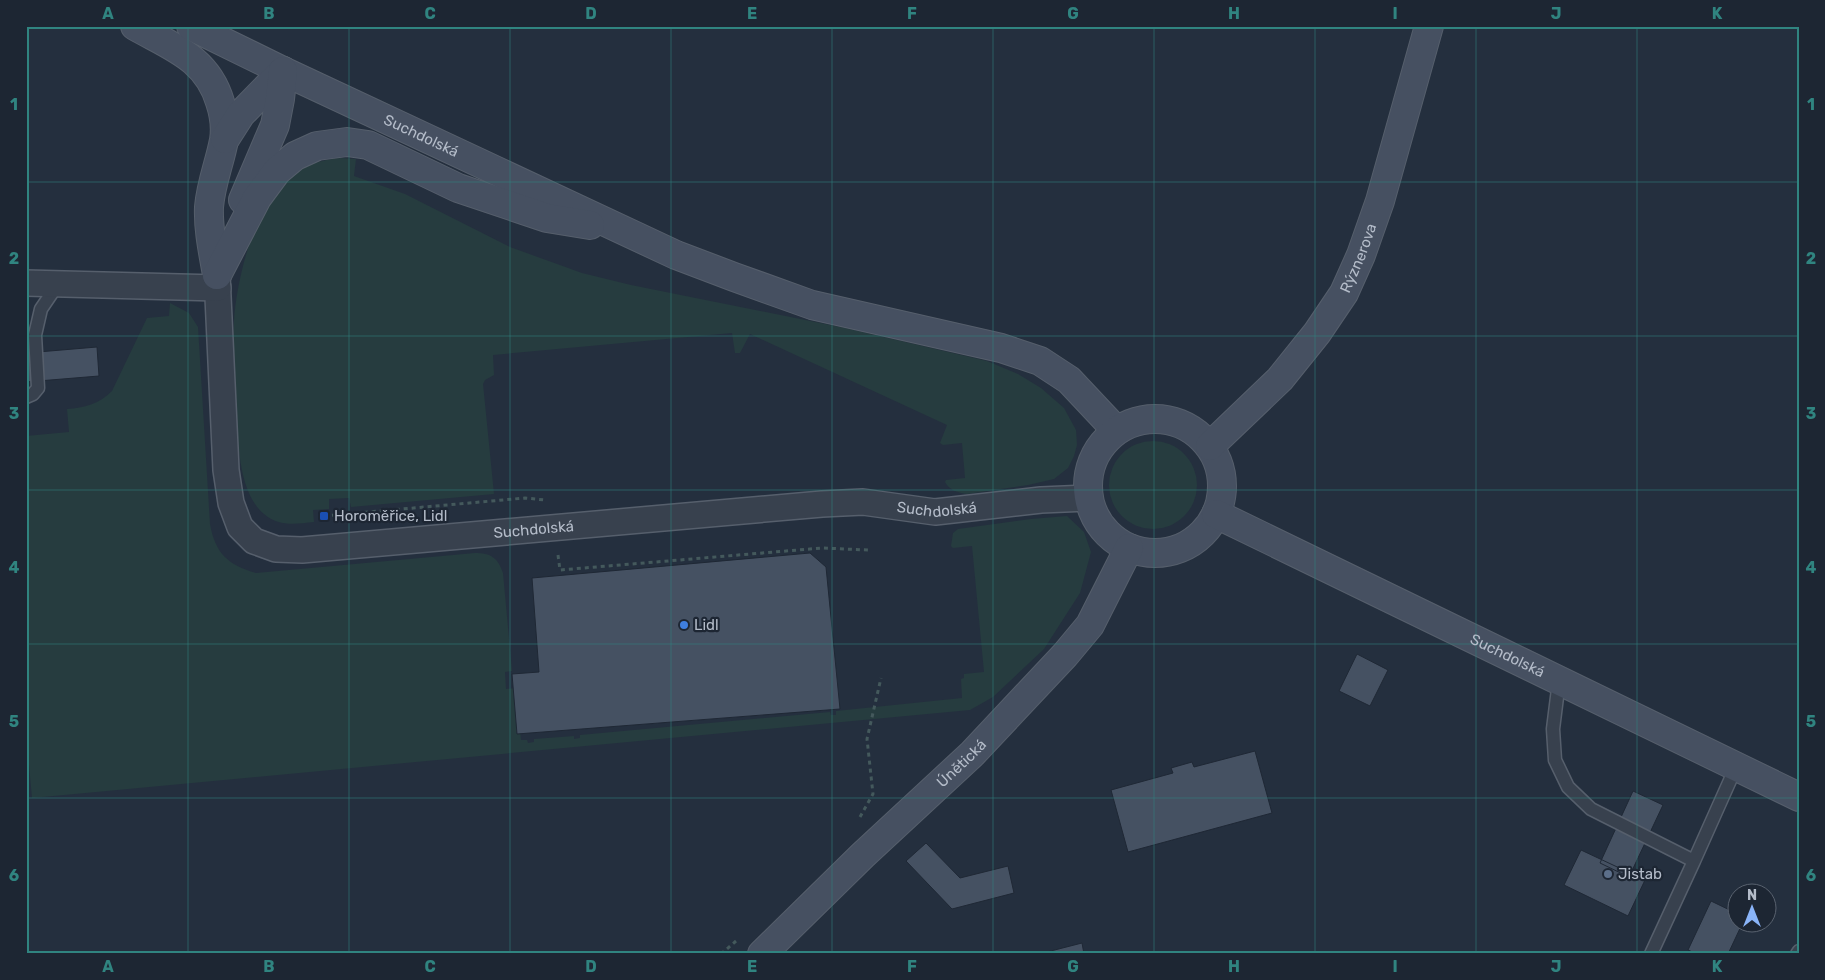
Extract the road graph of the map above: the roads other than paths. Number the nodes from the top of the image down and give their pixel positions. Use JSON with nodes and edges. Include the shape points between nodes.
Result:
{"nodes":[{"id":1,"x":135,"y":26,"type":"edge"},
{"id":2,"x":191,"y":26,"type":"edge"},
{"id":3,"x":1429,"y":26,"type":"edge"},
{"id":4,"x":282,"y":72,"type":"junction"},
{"id":5,"x":224,"y":139,"type":"junction"},
{"id":6,"x":623,"y":230,"type":"junction"},
{"id":7,"x":229,"y":250,"type":"junction"},
{"id":8,"x":218,"y":281,"type":"junction"},
{"id":9,"x":26,"y":282,"type":"edge"},
{"id":10,"x":58,"y":284,"type":"junction"},
{"id":11,"x":26,"y":397,"type":"edge"},
{"id":12,"x":1116,"y":430,"type":"junction"},
{"id":13,"x":1210,"y":446,"type":"junction"},
{"id":14,"x":1088,"y":498,"type":"junction"},
{"id":15,"x":1216,"y":514,"type":"junction"},
{"id":16,"x":1129,"y":548,"type":"junction"},
{"id":17,"x":1559,"y":681,"type":"junction"},
{"id":18,"x":1736,"y":766,"type":"junction"},
{"id":19,"x":1799,"y":797,"type":"edge"},
{"id":20,"x":1694,"y":862,"type":"junction"},
{"id":21,"x":762,"y":954,"type":"edge"},
{"id":22,"x":1651,"y":954,"type":"edge"}],
"edges":[{"from":1,"to":5,"type":"main road","via":[[190,57],[202,68],[218,94],[224,114]]},
{"from":2,"to":4,"type":"main road","name":"Suchdolská"},
{"from":3,"to":13,"type":"main road","name":"Rýznerova","via":[[1380,201],[1344,292],[1280,380]]},
{"from":4,"to":5,"type":"main road","via":[[240,114]]},
{"from":4,"to":6,"type":"main road","name":"Suchdolská"},
{"from":4,"to":7,"type":"main road","via":[[275,125],[243,201]]},
{"from":5,"to":8,"type":"main road","via":[[209,208]]},
{"from":6,"to":7,"type":"main road","via":[[547,218],[458,188],[368,145],[348,142],[317,146],[295,156],[277,171],[256,198]]},
{"from":6,"to":12,"type":"main road","name":"Suchdolská","via":[[676,255],[812,305],[1001,348],[1040,361],[1069,380]]},
{"from":7,"to":8,"type":"main road"},
{"from":8,"to":10,"type":"street"},
{"from":8,"to":14,"type":"street","name":"Suchdolská","via":[[226,470],[231,503],[240,527],[254,541],[276,549],[302,550],[829,503],[863,502],[935,512]]},
{"from":9,"to":10,"type":"street"},
{"from":10,"to":11,"type":"lane","via":[[41,309],[35,335],[38,388]]},
{"from":12,"to":13,"type":"main road","via":[[1135,421],[1156,418],[1176,422],[1195,431]]},
{"from":12,"to":14,"type":"main road","via":[[1092,460]]},
{"from":13,"to":15,"type":"main road","via":[[1222,480],[1222,498]]},
{"from":14,"to":16,"type":"main road","via":[[1096,519],[1110,536]]},
{"from":15,"to":16,"type":"main road","via":[[1204,532],[1169,552],[1149,553]]},
{"from":15,"to":17,"type":"main road","name":"Suchdolská"},
{"from":16,"to":21,"type":"main road","name":"Únětická","via":[[1090,625],[1065,655],[972,754]]},
{"from":17,"to":18,"type":"main road","name":"Suchdolská"},
{"from":17,"to":20,"type":"lane","via":[[1553,729],[1555,760],[1568,787],[1591,809]]},
{"from":18,"to":19,"type":"main road","name":"Suchdolská"},
{"from":18,"to":20,"type":"lane"},
{"from":20,"to":22,"type":"lane"}]}
